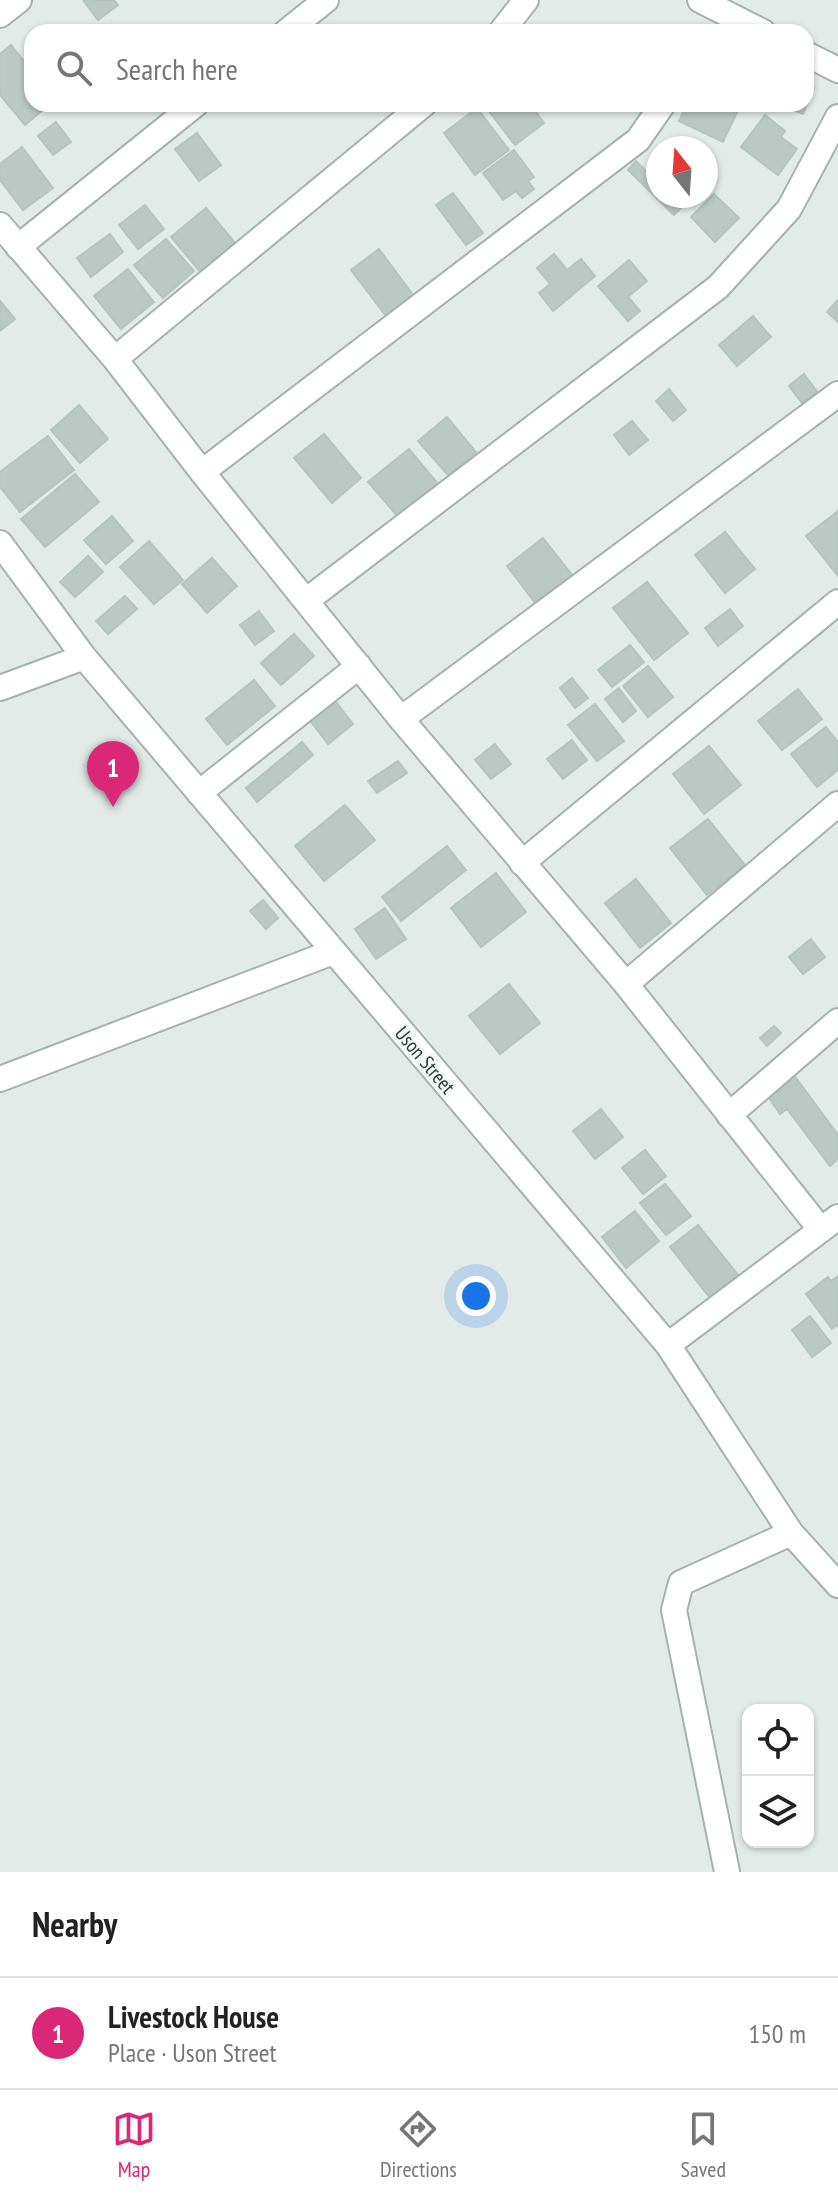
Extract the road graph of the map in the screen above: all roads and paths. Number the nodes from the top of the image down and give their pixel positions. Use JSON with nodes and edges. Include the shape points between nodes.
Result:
{"nodes":[{"id":1,"x":19,"y":0,"type":"edge"},
{"id":2,"x":326,"y":0,"type":"edge"},
{"id":3,"x":526,"y":0,"type":"edge"},
{"id":4,"x":700,"y":0,"type":"edge"},
{"id":5,"x":0,"y":15,"type":"edge"},
{"id":6,"x":720,"y":23,"type":"edge"},
{"id":7,"x":296,"y":24,"type":"edge"},
{"id":8,"x":507,"y":24,"type":"edge"},
{"id":9,"x":814,"y":58,"type":"edge"},
{"id":10,"x":838,"y":70,"type":"edge"},
{"id":11,"x":186,"y":112,"type":"edge"},
{"id":12,"x":414,"y":112,"type":"edge"},
{"id":13,"x":657,"y":112,"type":"edge"},
{"id":14,"x":838,"y":117,"type":"edge"},
{"id":15,"x":0,"y":225,"type":"edge"},
{"id":16,"x":18,"y":247,"type":"junction"},
{"id":17,"x":115,"y":359,"type":"junction"},
{"id":18,"x":838,"y":394,"type":"edge"},
{"id":19,"x":202,"y":472,"type":"junction"},
{"id":20,"x":0,"y":543,"type":"edge"},
{"id":21,"x":307,"y":600,"type":"junction"},
{"id":22,"x":838,"y":602,"type":"edge"},
{"id":23,"x":84,"y":657,"type":"junction"},
{"id":24,"x":359,"y":666,"type":"junction"},
{"id":25,"x":0,"y":688,"type":"edge"},
{"id":26,"x":401,"y":719,"type":"junction"},
{"id":27,"x":199,"y":793,"type":"junction"},
{"id":28,"x":838,"y":804,"type":"edge"},
{"id":29,"x":522,"y":863,"type":"junction"},
{"id":30,"x":333,"y":952,"type":"junction"},
{"id":31,"x":626,"y":984,"type":"junction"},
{"id":32,"x":838,"y":1021,"type":"edge"},
{"id":33,"x":0,"y":1079,"type":"edge"},
{"id":34,"x":729,"y":1115,"type":"junction"},
{"id":35,"x":829,"y":1223,"type":"edge"},
{"id":36,"x":668,"y":1345,"type":"junction"},
{"id":37,"x":791,"y":1533,"type":"junction"},
{"id":38,"x":838,"y":1585,"type":"edge"},
{"id":39,"x":727,"y":1872,"type":"edge"}],
"edges":[{"from":1,"to":5,"type":"street"},
{"from":2,"to":7,"type":"street"},
{"from":3,"to":8,"type":"street"},
{"from":4,"to":6,"type":"street"},
{"from":9,"to":10,"type":"street"},
{"from":11,"to":16,"type":"street"},
{"from":12,"to":17,"type":"street"},
{"from":13,"to":19,"type":"street","via":[[638,140]]},
{"from":14,"to":21,"type":"street","via":[[789,209],[718,287]]},
{"from":15,"to":16,"type":"street"},
{"from":16,"to":17,"type":"street"},
{"from":17,"to":19,"type":"street"},
{"from":18,"to":26,"type":"street"},
{"from":19,"to":21,"type":"street"},
{"from":20,"to":23,"type":"street","name":"Uson Street"},
{"from":21,"to":24,"type":"street"},
{"from":22,"to":29,"type":"street"},
{"from":23,"to":25,"type":"street"},
{"from":23,"to":27,"type":"street","name":"Uson Street"},
{"from":24,"to":26,"type":"street"},
{"from":24,"to":27,"type":"street"},
{"from":26,"to":29,"type":"street"},
{"from":27,"to":30,"type":"street","name":"Uson Street"},
{"from":28,"to":31,"type":"street"},
{"from":29,"to":31,"type":"street"},
{"from":30,"to":33,"type":"street"},
{"from":30,"to":36,"type":"street","name":"Uson Street"},
{"from":31,"to":34,"type":"street"},
{"from":32,"to":34,"type":"street"},
{"from":34,"to":35,"type":"street"},
{"from":35,"to":36,"type":"street"},
{"from":36,"to":37,"type":"street","name":"Uson Street"},
{"from":37,"to":38,"type":"street","name":"Uson Street"},
{"from":37,"to":39,"type":"street","via":[[681,1583],[674,1610]]}]}
